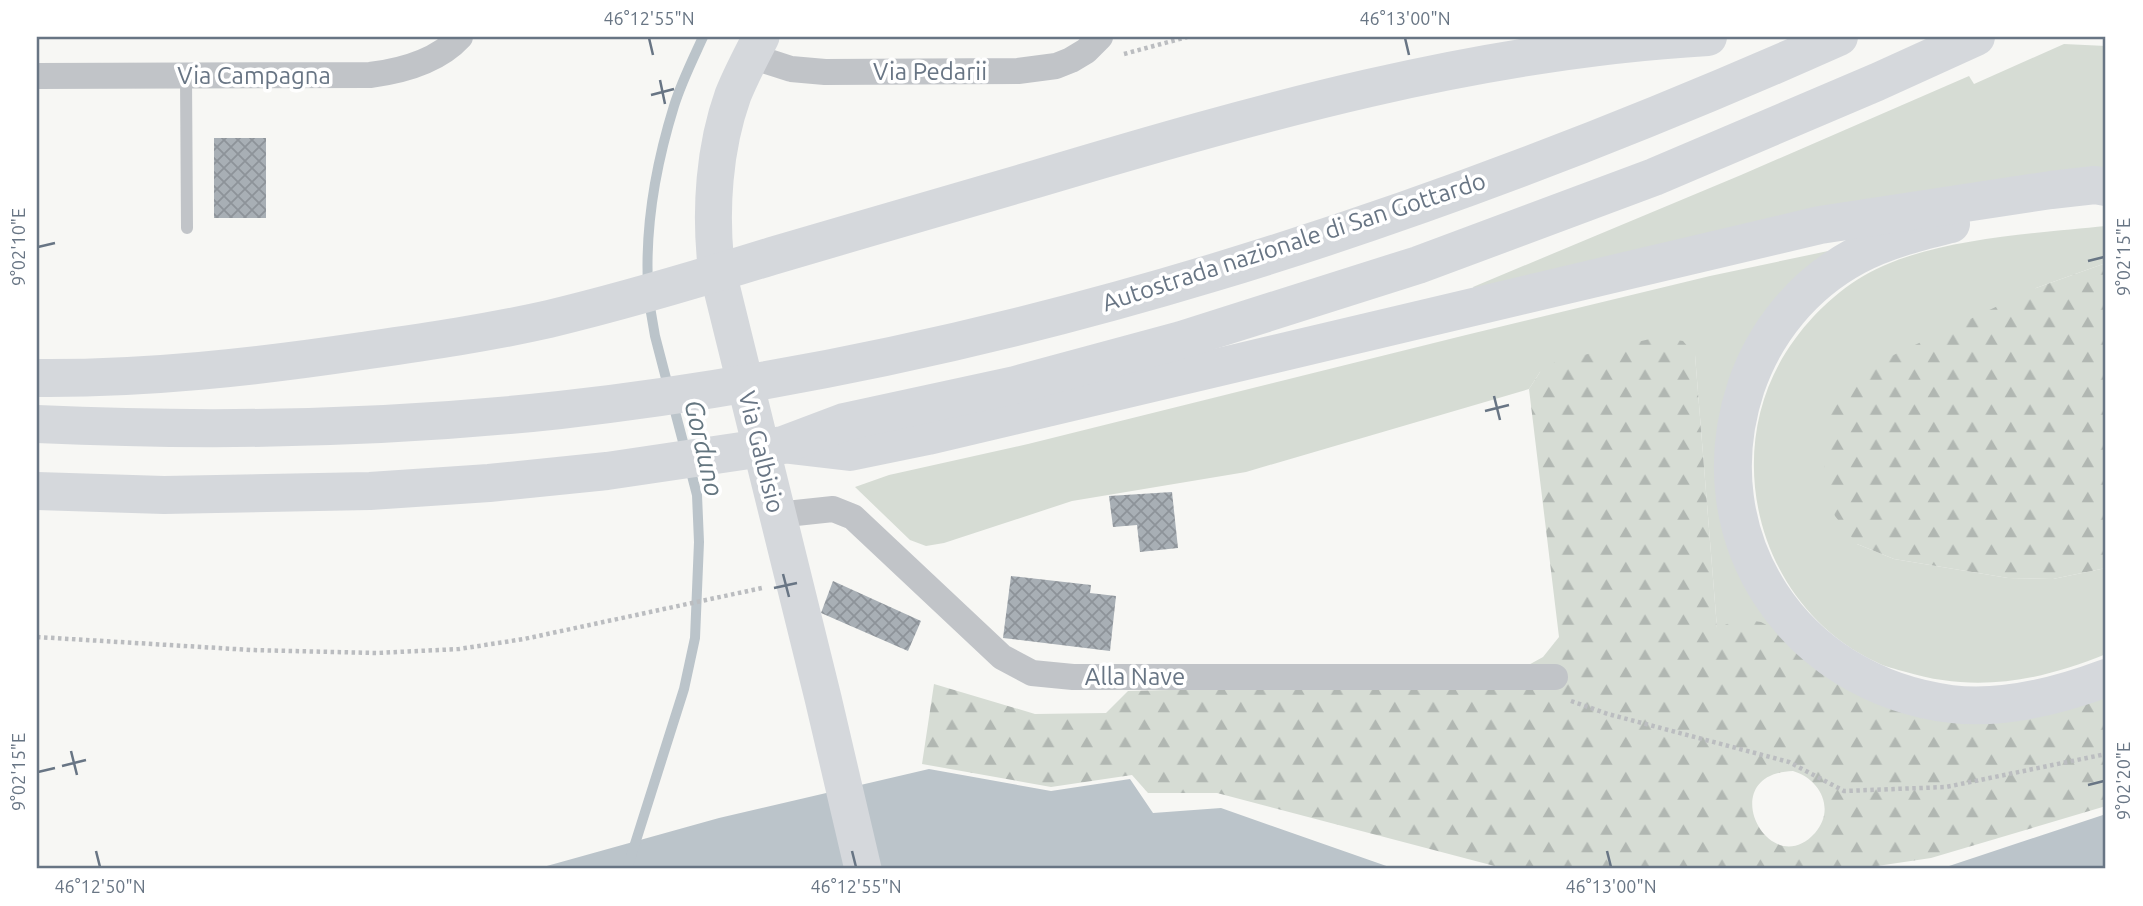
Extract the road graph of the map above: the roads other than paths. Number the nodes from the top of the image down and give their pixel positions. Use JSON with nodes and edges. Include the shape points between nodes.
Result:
{"nodes":[{"id":1,"x":460,"y":37,"type":"edge"},
{"id":2,"x":1708,"y":37,"type":"edge"},
{"id":3,"x":1839,"y":37,"type":"edge"},
{"id":4,"x":1976,"y":37,"type":"edge"},
{"id":5,"x":1093,"y":44,"type":"edge"},
{"id":6,"x":756,"y":46,"type":"edge"},
{"id":7,"x":37,"y":76,"type":"edge"},
{"id":8,"x":186,"y":77,"type":"junction"},
{"id":9,"x":2106,"y":187,"type":"edge"},
{"id":10,"x":2106,"y":202,"type":"edge"},
{"id":11,"x":187,"y":228,"type":"dead end"},
{"id":12,"x":37,"y":377,"type":"edge"},
{"id":13,"x":37,"y":424,"type":"edge"},
{"id":14,"x":847,"y":437,"type":"junction"},
{"id":15,"x":37,"y":491,"type":"edge"},
{"id":16,"x":777,"y":515,"type":"junction"},
{"id":17,"x":1555,"y":677,"type":"road end"},
{"id":18,"x":2106,"y":678,"type":"edge"},
{"id":19,"x":863,"y":869,"type":"edge"}],
"edges":[{"from":1,"to":8,"type":"street","name":"Via Campagna","via":[[438,54],[394,72]]},
{"from":2,"to":12,"type":"highway","via":[[1526,58],[1366,88],[1203,130],[652,293],[475,333],[274,364],[128,376]]},
{"from":3,"to":13,"type":"highway","name":"Autostrada nazionale di San Gottardo","via":[[1619,130],[1267,256],[1067,314],[832,369],[599,405],[492,416],[326,426]]},
{"from":4,"to":14,"type":"highway","via":[[1592,201],[1335,293]]},
{"from":5,"to":6,"type":"street","name":"Via Pedarii","via":[[1056,66],[1018,71],[791,69]]},
{"from":6,"to":16,"type":"main road","name":"Via Galbisio","via":[[732,98],[717,164],[713,240],[726,315]]},
{"from":7,"to":8,"type":"street","name":"Via Campagna"},
{"from":8,"to":11,"type":"lane"},
{"from":9,"to":14,"type":"highway","via":[[2012,195],[1820,225],[1059,407]]},
{"from":10,"to":18,"type":"highway","via":[[1957,222],[1884,244],[1827,276],[1779,322],[1759,355],[1740,407],[1733,460],[1740,524],[1760,578],[1805,637],[1850,670],[1897,691],[1976,705],[2062,693]]},
{"from":14,"to":15,"type":"highway","via":[[489,483],[342,492],[164,495]]},
{"from":16,"to":17,"type":"street","name":"Alla Nave","via":[[833,509],[853,517],[1002,657],[1032,673],[1073,677]]},
{"from":16,"to":19,"type":"main road","name":"Via Galbisio"}]}
